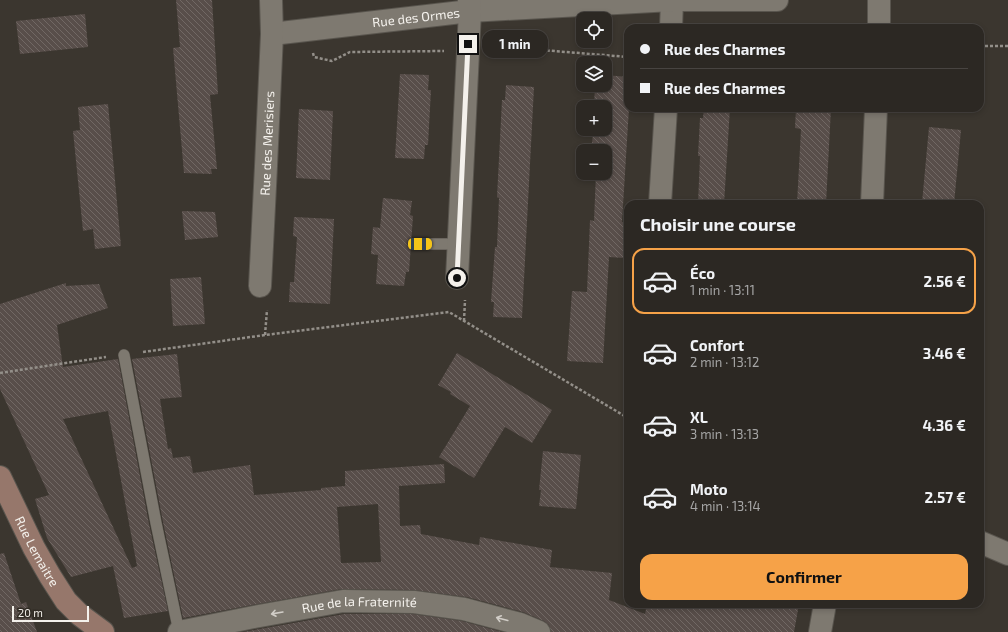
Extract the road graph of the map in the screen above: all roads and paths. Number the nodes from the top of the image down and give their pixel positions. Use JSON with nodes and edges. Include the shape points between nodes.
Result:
{"nodes":[{"id":1,"x":272,"y":0,"type":"edge"},
{"id":2,"x":672,"y":0,"type":"edge"},
{"id":3,"x":777,"y":0,"type":"edge"},
{"id":4,"x":879,"y":0,"type":"edge"},
{"id":5,"x":470,"y":5,"type":"edge"},
{"id":6,"x":671,"y":24,"type":"edge"},
{"id":7,"x":879,"y":24,"type":"edge"},
{"id":8,"x":272,"y":34,"type":"junction"},
{"id":9,"x":984,"y":46,"type":"edge"},
{"id":10,"x":1008,"y":46,"type":"edge"},
{"id":11,"x":666,"y":112,"type":"edge"},
{"id":12,"x":876,"y":112,"type":"edge"},
{"id":13,"x":660,"y":200,"type":"edge"},
{"id":14,"x":872,"y":200,"type":"edge"},
{"id":15,"x":420,"y":244,"type":"dead end"},
{"id":16,"x":458,"y":244,"type":"junction"},
{"id":17,"x":457,"y":278,"type":"dead end"},
{"id":18,"x":260,"y":286,"type":"dead end"},
{"id":19,"x":124,"y":355,"type":"junction"},
{"id":20,"x":0,"y":373,"type":"edge"},
{"id":21,"x":624,"y":416,"type":"edge"},
{"id":22,"x":0,"y":477,"type":"edge"},
{"id":23,"x":984,"y":544,"type":"edge"},
{"id":24,"x":1008,"y":554,"type":"edge"},
{"id":25,"x":824,"y":608,"type":"edge"},
{"id":26,"x":103,"y":632,"type":"edge"},
{"id":27,"x":179,"y":632,"type":"edge"},
{"id":28,"x":539,"y":632,"type":"edge"},
{"id":29,"x":820,"y":632,"type":"edge"}],
"edges":[{"from":1,"to":8,"type":"street","name":"Rue des Merisiers"},
{"from":2,"to":3,"type":"street","name":"Rue des Ormes"},
{"from":2,"to":5,"type":"street","name":"Rue des Ormes"},
{"from":2,"to":6,"type":"street"},
{"from":4,"to":7,"type":"street"},
{"from":5,"to":8,"type":"street","name":"Rue des Ormes"},
{"from":5,"to":16,"type":"street"},
{"from":8,"to":18,"type":"street","name":"Rue des Merisiers"},
{"from":9,"to":10,"type":"path"},
{"from":11,"to":13,"type":"street"},
{"from":12,"to":14,"type":"street"},
{"from":15,"to":16,"type":"lane"},
{"from":16,"to":17,"type":"street"},
{"from":19,"to":20,"type":"path"},
{"from":19,"to":21,"type":"path","via":[[449,312]]},
{"from":19,"to":27,"type":"lane"},
{"from":22,"to":26,"type":"street","name":"Rue Lemaitre","via":[[34,548],[66,601],[80,616]]},
{"from":23,"to":24,"type":"street"},
{"from":25,"to":29,"type":"street"},
{"from":28,"to":27,"type":"street","name":"Rue de la Fraternité","one_way":true,"via":[[520,624],[464,609],[414,602],[343,601]]}]}
